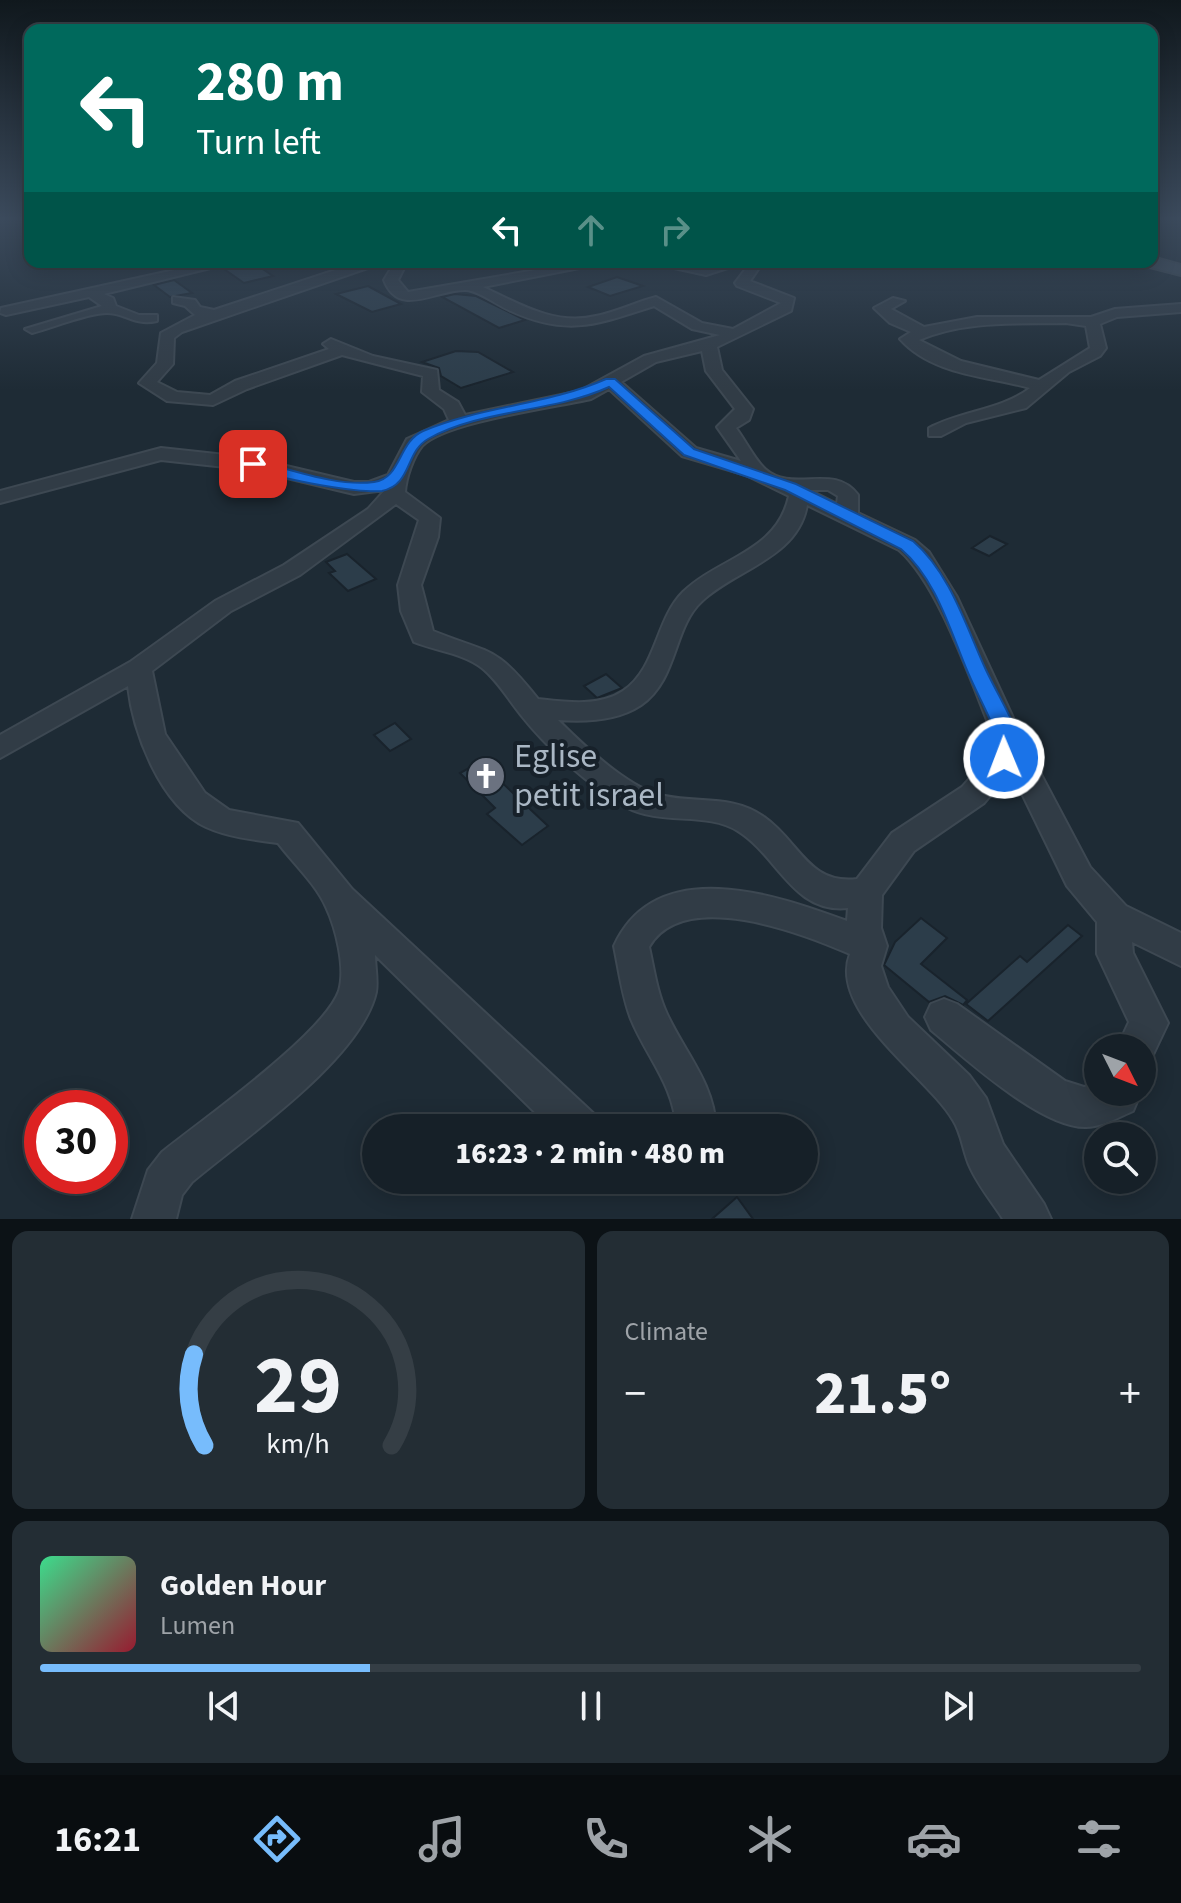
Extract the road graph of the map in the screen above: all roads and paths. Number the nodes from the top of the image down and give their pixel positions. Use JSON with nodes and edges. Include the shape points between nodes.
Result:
{"nodes":[{"id":1,"x":161,"y":276,"type":"edge"},
{"id":2,"x":193,"y":276,"type":"edge"},
{"id":3,"x":325,"y":276,"type":"edge"},
{"id":4,"x":395,"y":276,"type":"edge"},
{"id":5,"x":427,"y":276,"type":"dead end"},
{"id":6,"x":516,"y":276,"type":"edge"},
{"id":7,"x":752,"y":276,"type":"edge"},
{"id":8,"x":180,"y":284,"type":"dead end"},
{"id":9,"x":472,"y":287,"type":"junction"},
{"id":10,"x":450,"y":288,"type":"junction"},
{"id":11,"x":88,"y":291,"type":"junction"},
{"id":12,"x":178,"y":300,"type":"dead end"},
{"id":13,"x":898,"y":301,"type":"dead end"},
{"id":14,"x":109,"y":308,"type":"junction"},
{"id":15,"x":1181,"y":308,"type":"edge"},
{"id":16,"x":6,"y":311,"type":"dead end"},
{"id":17,"x":209,"y":313,"type":"junction"},
{"id":18,"x":152,"y":318,"type":"dead end"},
{"id":19,"x":1092,"y":322,"type":"junction"},
{"id":20,"x":32,"y":329,"type":"dead end"},
{"id":21,"x":923,"y":332,"type":"junction"},
{"id":22,"x":736,"y":334,"type":"junction"},
{"id":23,"x":325,"y":341,"type":"dead end"},
{"id":24,"x":709,"y":345,"type":"junction"},
{"id":25,"x":342,"y":350,"type":"junction"},
{"id":26,"x":610,"y":381,"type":"junction"},
{"id":27,"x":1043,"y":386,"type":"junction"},
{"id":28,"x":459,"y":422,"type":"junction"},
{"id":29,"x":935,"y":432,"type":"dead end"},
{"id":30,"x":753,"y":471,"type":"junction"},
{"id":31,"x":396,"y":486,"type":"junction"},
{"id":32,"x":794,"y":490,"type":"junction"},
{"id":33,"x":0,"y":497,"type":"edge"},
{"id":34,"x":139,"y":668,"type":"junction"},
{"id":35,"x":530,"y":708,"type":"junction"},
{"id":36,"x":0,"y":748,"type":"edge"},
{"id":37,"x":1013,"y":749,"type":"junction"},
{"id":38,"x":866,"y":892,"type":"junction"},
{"id":39,"x":340,"y":899,"type":"junction"},
{"id":40,"x":1114,"y":916,"type":"junction"},
{"id":41,"x":870,"y":946,"type":"junction"},
{"id":42,"x":1181,"y":950,"type":"edge"},
{"id":43,"x":944,"y":1017,"type":"dead end"},
{"id":44,"x":1143,"y":1034,"type":"edge"},
{"id":45,"x":1090,"y":1106,"type":"edge"},
{"id":46,"x":565,"y":1114,"type":"edge"},
{"id":47,"x":692,"y":1114,"type":"edge"},
{"id":48,"x":154,"y":1219,"type":"edge"},
{"id":49,"x":1029,"y":1219,"type":"edge"}],
"edges":[{"from":1,"to":11,"type":"street"},
{"from":2,"to":8,"type":"street"},
{"from":3,"to":17,"type":"street","via":[[247,306]]},
{"from":4,"to":10,"type":"street","via":[[395,290],[405,297]]},
{"from":5,"to":10,"type":"street"},
{"from":6,"to":9,"type":"street"},
{"from":7,"to":22,"type":"street","via":[[790,304]]},
{"from":9,"to":10,"type":"street"},
{"from":9,"to":22,"type":"street","via":[[559,324],[599,320],[656,301],[697,326]]},
{"from":11,"to":14,"type":"street","via":[[108,301]]},
{"from":11,"to":16,"type":"street"},
{"from":12,"to":17,"type":"street"},
{"from":13,"to":21,"type":"street","via":[[881,308]]},
{"from":14,"to":18,"type":"street","via":[[137,319]]},
{"from":14,"to":20,"type":"street"},
{"from":15,"to":19,"type":"street","via":[[1115,313]]},
{"from":17,"to":25,"type":"street","via":[[166,336],[165,364],[147,383],[173,397],[213,400]]},
{"from":19,"to":21,"type":"street","via":[[1010,319]]},
{"from":19,"to":27,"type":"street","via":[[1097,335],[1094,353]]},
{"from":21,"to":27,"type":"street","via":[[908,339],[938,360]]},
{"from":22,"to":24,"type":"street"},
{"from":23,"to":25,"type":"street"},
{"from":24,"to":26,"type":"street","via":[[658,356]]},
{"from":24,"to":30,"type":"street","via":[[714,371],[744,409],[743,416],[726,427]]},
{"from":25,"to":28,"type":"street","via":[[388,367],[431,373],[430,392],[452,406]]},
{"from":26,"to":28,"type":"street","via":[[574,398]]},
{"from":26,"to":30,"type":"street","via":[[677,444],[705,459]]},
{"from":27,"to":29,"type":"street","via":[[1020,404],[960,419]]},
{"from":28,"to":31,"type":"street","via":[[414,443]]},
{"from":30,"to":32,"type":"street"},
{"from":31,"to":33,"type":"street","via":[[354,488],[253,464],[161,454]]},
{"from":31,"to":34,"type":"street","via":[[375,513],[223,606]]},
{"from":31,"to":35,"type":"street","via":[[429,518],[409,588],[423,636],[488,659]]},
{"from":32,"to":35,"type":"street","via":[[798,515],[751,561],[693,595],[644,688],[610,709]]},
{"from":32,"to":37,"type":"street","via":[[907,545],[921,557],[962,629]]},
{"from":34,"to":36,"type":"street"},
{"from":34,"to":39,"type":"street","via":[[148,724],[163,757],[194,800],[228,822],[287,832]]},
{"from":35,"to":38,"type":"street","via":[[639,799],[661,808],[720,810],[749,822],[773,841],[795,873],[818,890],[843,897]]},
{"from":37,"to":38,"type":"street","via":[[973,795],[903,842]]},
{"from":37,"to":40,"type":"street","via":[[1071,867],[1089,896]]},
{"from":38,"to":41,"type":"street","via":[[864,928]]},
{"from":39,"to":46,"type":"street"},
{"from":39,"to":48,"type":"street","via":[[357,955],[358,991],[343,1021],[321,1048],[177,1167],[163,1185]]},
{"from":40,"to":42,"type":"street"},
{"from":40,"to":44,"type":"street","via":[[1115,954],[1149,1023]]},
{"from":41,"to":47,"type":"street","via":[[796,918],[727,905],[695,904],[645,924],[631,946],[639,981]]},
{"from":41,"to":49,"type":"street","via":[[863,966],[872,995],[895,1030],[972,1112],[986,1156]]},
{"from":43,"to":45,"type":"street","via":[[1018,1074],[1071,1105]]}]}
